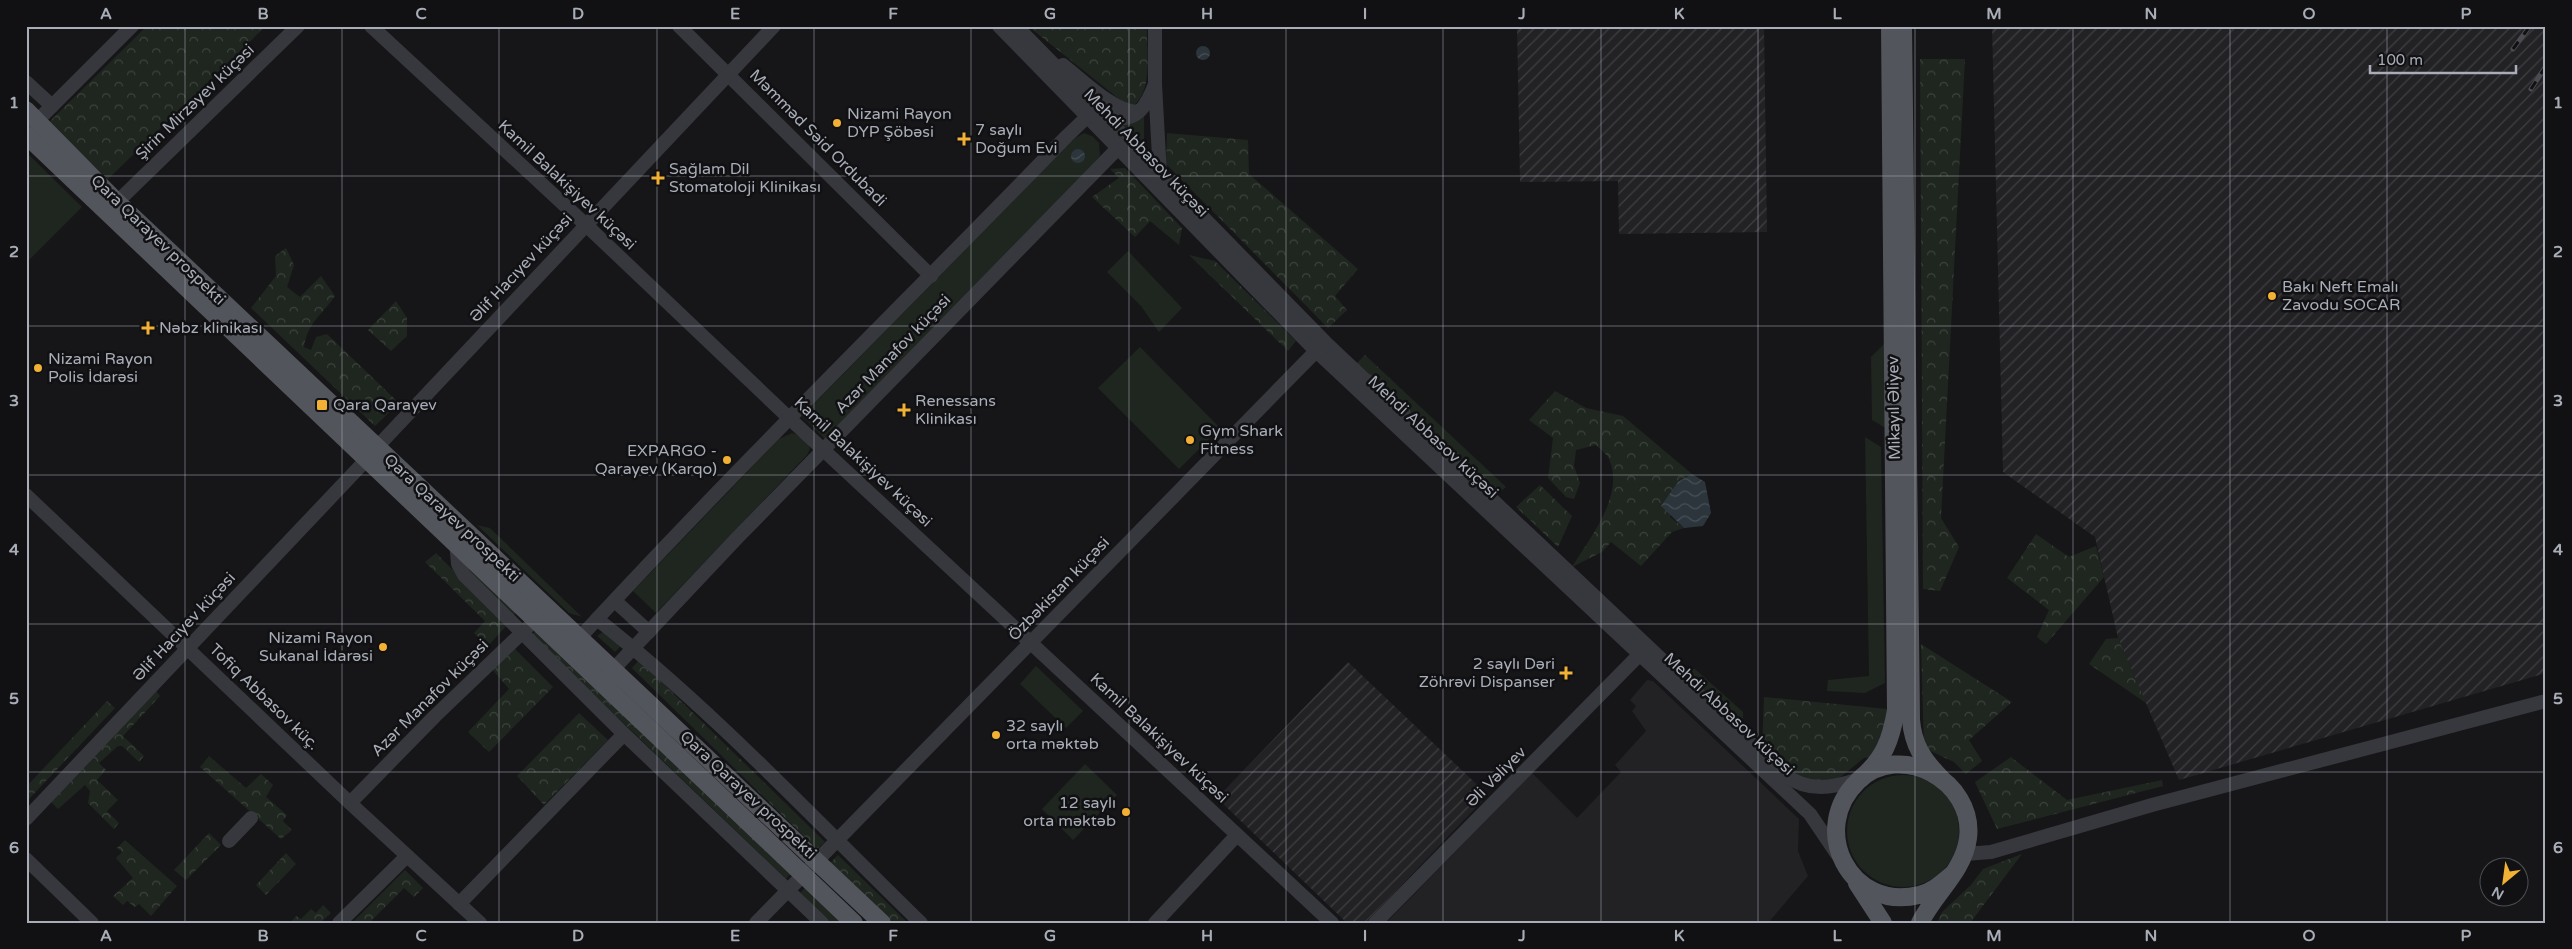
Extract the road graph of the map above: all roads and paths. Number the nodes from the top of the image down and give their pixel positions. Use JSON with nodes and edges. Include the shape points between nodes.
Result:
{"nodes":[{"id":1,"x":132,"y":26,"type":"edge"},
{"id":2,"x":298,"y":26,"type":"edge"},
{"id":3,"x":371,"y":26,"type":"edge"},
{"id":4,"x":679,"y":26,"type":"edge"},
{"id":5,"x":774,"y":26,"type":"edge"},
{"id":6,"x":999,"y":26,"type":"edge"},
{"id":7,"x":1155,"y":26,"type":"edge"},
{"id":8,"x":1890,"y":26,"type":"edge"},
{"id":9,"x":1903,"y":26,"type":"edge"},
{"id":10,"x":1018,"y":28,"type":"edge"},
{"id":11,"x":729,"y":73,"type":"junction"},
{"id":12,"x":26,"y":82,"type":"edge"},
{"id":13,"x":1155,"y":84,"type":"junction"},
{"id":14,"x":52,"y":106,"type":"junction"},
{"id":15,"x":1142,"y":110,"type":"junction"},
{"id":16,"x":1102,"y":116,"type":"junction"},
{"id":17,"x":1086,"y":118,"type":"junction"},
{"id":18,"x":30,"y":121,"type":"edge"},
{"id":19,"x":26,"y":135,"type":"edge"},
{"id":20,"x":1123,"y":137,"type":"junction"},
{"id":21,"x":1118,"y":151,"type":"junction"},
{"id":22,"x":1149,"y":164,"type":"junction"},
{"id":23,"x":1154,"y":178,"type":"junction"},
{"id":24,"x":111,"y":207,"type":"junction"},
{"id":25,"x":586,"y":225,"type":"junction"},
{"id":26,"x":932,"y":276,"type":"junction"},
{"id":27,"x":1320,"y":347,"type":"junction"},
{"id":28,"x":788,"y":417,"type":"junction"},
{"id":29,"x":824,"y":450,"type":"junction"},
{"id":30,"x":372,"y":453,"type":"junction"},
{"id":31,"x":26,"y":495,"type":"edge"},
{"id":32,"x":456,"y":541,"type":"junction"},
{"id":33,"x":615,"y":601,"type":"junction"},
{"id":34,"x":541,"y":613,"type":"junction"},
{"id":35,"x":597,"y":619,"type":"junction"},
{"id":36,"x":649,"y":632,"type":"junction"},
{"id":37,"x":521,"y":634,"type":"junction"},
{"id":38,"x":1031,"y":643,"type":"junction"},
{"id":39,"x":574,"y":644,"type":"junction"},
{"id":40,"x":188,"y":649,"type":"junction"},
{"id":41,"x":635,"y":649,"type":"junction"},
{"id":42,"x":1640,"y":654,"type":"junction"},
{"id":43,"x":607,"y":676,"type":"junction"},
{"id":44,"x":2546,"y":701,"type":"edge"},
{"id":45,"x":624,"y":734,"type":"junction"},
{"id":46,"x":1942,"y":778,"type":"junction"},
{"id":47,"x":1860,"y":779,"type":"junction"},
{"id":48,"x":350,"y":803,"type":"junction"},
{"id":49,"x":251,"y":818,"type":"dead end"},
{"id":50,"x":26,"y":819,"type":"edge"},
{"id":51,"x":1237,"y":835,"type":"junction"},
{"id":52,"x":229,"y":840,"type":"dead end"},
{"id":53,"x":837,"y":840,"type":"junction"},
{"id":54,"x":1965,"y":854,"type":"junction"},
{"id":55,"x":407,"y":856,"type":"junction"},
{"id":56,"x":26,"y":860,"type":"edge"},
{"id":57,"x":817,"y":860,"type":"junction"},
{"id":58,"x":1847,"y":868,"type":"junction"},
{"id":59,"x":1954,"y":873,"type":"junction"},
{"id":60,"x":803,"y":874,"type":"junction"},
{"id":61,"x":788,"y":890,"type":"junction"},
{"id":62,"x":459,"y":904,"type":"junction"},
{"id":63,"x":92,"y":923,"type":"edge"},
{"id":64,"x":338,"y":923,"type":"edge"},
{"id":65,"x":480,"y":923,"type":"edge"},
{"id":66,"x":756,"y":923,"type":"edge"},
{"id":67,"x":822,"y":923,"type":"edge"},
{"id":68,"x":854,"y":923,"type":"edge"},
{"id":69,"x":882,"y":923,"type":"edge"},
{"id":70,"x":921,"y":923,"type":"edge"},
{"id":71,"x":1155,"y":923,"type":"edge"},
{"id":72,"x":1332,"y":923,"type":"edge"},
{"id":73,"x":1375,"y":923,"type":"edge"},
{"id":74,"x":1883,"y":923,"type":"edge"},
{"id":75,"x":1920,"y":923,"type":"edge"}],
"edges":[{"from":1,"to":14,"type":"street"},
{"from":2,"to":24,"type":"street","name":"Şirin Mirzəyev küçəsi"},
{"from":3,"to":25,"type":"street","name":"Kamil Balakişiyev küçəsi"},
{"from":4,"to":11,"type":"street","name":"Məmməd Səid Ordubadi"},
{"from":5,"to":11,"type":"street","name":"Əlif Hacıyev küçəsi"},
{"from":6,"to":17,"type":"street","name":"Mehdi Abbasov küçəsi"},
{"from":7,"to":13,"type":"street"},
{"from":8,"to":47,"type":"main road","name":"Mikayıl Əliyev","via":[[1896,710],[1886,750]]},
{"from":9,"to":46,"type":"main road","name":"Mikayıl Əliyev","via":[[1911,720],[1920,754]]},
{"from":10,"to":15,"type":"street","via":[[1115,106],[1132,112]]},
{"from":10,"to":16,"type":"street","name":"Mehdi Abbasov küçəsi"},
{"from":11,"to":25,"type":"street","name":"Əlif Hacıyev küçəsi"},
{"from":11,"to":26,"type":"street","name":"Məmməd Səid Ordubadi"},
{"from":12,"to":14,"type":"street"},
{"from":13,"to":15,"type":"street"},
{"from":13,"to":22,"type":"street"},
{"from":13,"to":23,"type":"street"},
{"from":14,"to":18,"type":"street"},
{"from":15,"to":16,"type":"street","via":[[1127,118]]},
{"from":16,"to":17,"type":"street","via":[[1093,114]]},
{"from":16,"to":20,"type":"street","name":"Mehdi Abbasov küçəsi"},
{"from":17,"to":21,"type":"street","name":"Mehdi Abbasov küçəsi"},
{"from":17,"to":26,"type":"street","name":"Azər Manafov küçəsi"},
{"from":18,"to":24,"type":"main road","name":"Qara Qarayev prospekti"},
{"from":19,"to":24,"type":"main road","name":"Qara Qarayev prospekti"},
{"from":20,"to":21,"type":"street","name":"Azər Manafov küçəsi"},
{"from":20,"to":22,"type":"street","name":"Mehdi Abbasov küçəsi"},
{"from":21,"to":23,"type":"street","name":"Mehdi Abbasov küçəsi"},
{"from":21,"to":29,"type":"street","name":"Azər Manafov küçəsi"},
{"from":22,"to":23,"type":"street"},
{"from":23,"to":27,"type":"street","name":"Mehdi Abbasov küçəsi"},
{"from":24,"to":30,"type":"main road","name":"Qara Qarayev prospekti"},
{"from":25,"to":28,"type":"street","name":"Kamil Balakişiyev küçəsi"},
{"from":25,"to":30,"type":"street","name":"Əlif Hacıyev küçəsi"},
{"from":26,"to":28,"type":"street","name":"Azər Manafov küçəsi"},
{"from":27,"to":38,"type":"street","name":"Özbəkistan küçəsi"},
{"from":27,"to":42,"type":"street","name":"Mehdi Abbasov küçəsi"},
{"from":27,"to":47,"type":"street","name":"Mehdi Abbasov küçəsi","via":[[1783,774],[1795,782],[1822,788]]},
{"from":28,"to":29,"type":"street","name":"Kamil Balakişiyev küçəsi"},
{"from":28,"to":33,"type":"street","name":"Azər Manafov küçəsi"},
{"from":29,"to":36,"type":"street","name":"Azər Manafov küçəsi"},
{"from":29,"to":38,"type":"street","name":"Kamil Balakişiyev küçəsi"},
{"from":30,"to":32,"type":"main road","name":"Qara Qarayev prospekti"},
{"from":30,"to":34,"type":"main road","name":"Qara Qarayev prospekti"},
{"from":30,"to":40,"type":"street","name":"Əlif Hacıyev küçəsi"},
{"from":31,"to":40,"type":"street","name":"Tofiq Abbasov küç."},
{"from":32,"to":34,"type":"main road","name":"Qara Qarayev prospekti"},
{"from":32,"to":37,"type":"street","via":[[458,564],[464,575]]},
{"from":33,"to":35,"type":"street","name":"Azər Manafov küçəsi"},
{"from":33,"to":36,"type":"street"},
{"from":34,"to":37,"type":"street","name":"Azər Manafov küçəsi"},
{"from":34,"to":39,"type":"main road","name":"Qara Qarayev prospekti"},
{"from":35,"to":39,"type":"street","name":"Azər Manafov küçəsi"},
{"from":35,"to":41,"type":"street"},
{"from":36,"to":41,"type":"street","name":"Azər Manafov küçəsi"},
{"from":37,"to":45,"type":"street"},
{"from":37,"to":48,"type":"street","name":"Azər Manafov küçəsi"},
{"from":38,"to":51,"type":"street","name":"Kamil Balakişiyev küçəsi"},
{"from":38,"to":53,"type":"street","name":"Özbəkistan küçəsi"},
{"from":39,"to":43,"type":"main road","name":"Qara Qarayev prospekti"},
{"from":40,"to":48,"type":"street","name":"Tofiq Abbasov küç."},
{"from":40,"to":50,"type":"street","name":"Əlif Hacıyev küçəsi"},
{"from":41,"to":43,"type":"street","name":"Azər Manafov küçəsi"},
{"from":41,"to":53,"type":"street"},
{"from":42,"to":58,"type":"street","name":"Mehdi Abbasov küçəsi","via":[[1810,814]]},
{"from":42,"to":73,"type":"street","name":"Əli Vəliyev"},
{"from":43,"to":57,"type":"main road","name":"Qara Qarayev prospekti"},
{"from":43,"to":60,"type":"main road","name":"Qara Qarayev prospekti"},
{"from":44,"to":54,"type":"street","via":[[2152,805],[1991,852]]},
{"from":45,"to":61,"type":"street"},
{"from":45,"to":62,"type":"street"},
{"from":46,"to":47,"type":"main road","via":[[1926,769],[1892,765]]},
{"from":46,"to":54,"type":"main road","via":[[1962,803],[1968,820]]},
{"from":47,"to":58,"type":"main road","via":[[1840,805],[1836,821],[1839,853]]},
{"from":48,"to":55,"type":"street","name":"Tofiq Abbasov küç."},
{"from":49,"to":52,"type":"street"},
{"from":51,"to":71,"type":"street"},
{"from":51,"to":72,"type":"street","name":"Kamil Balakişiyev küçəsi"},
{"from":53,"to":57,"type":"street","name":"Özbəkistan küçəsi"},
{"from":53,"to":70,"type":"street"},
{"from":54,"to":59,"type":"main road"},
{"from":55,"to":62,"type":"street","name":"Tofiq Abbasov küç."},
{"from":55,"to":64,"type":"street"},
{"from":56,"to":63,"type":"street"},
{"from":57,"to":60,"type":"street","name":"Özbəkistan küçəsi"},
{"from":57,"to":69,"type":"main road","name":"Qara Qarayev prospekti"},
{"from":58,"to":59,"type":"main road","via":[[1861,883],[1879,893],[1899,897],[1920,895],[1938,887]]},
{"from":58,"to":74,"type":"main road"},
{"from":59,"to":75,"type":"main road","via":[[1932,900]]},
{"from":60,"to":61,"type":"street"},
{"from":60,"to":68,"type":"main road","name":"Qara Qarayev prospekti"},
{"from":61,"to":66,"type":"street"},
{"from":61,"to":67,"type":"street"},
{"from":62,"to":65,"type":"street","name":"Tofiq Abbasov küç."}]}
